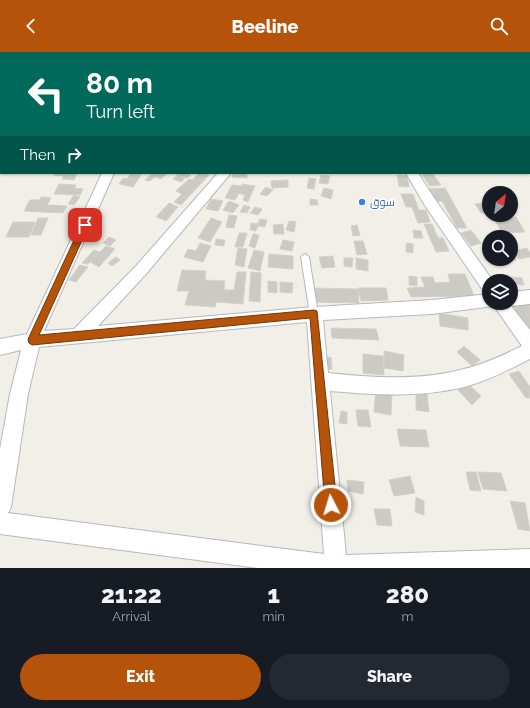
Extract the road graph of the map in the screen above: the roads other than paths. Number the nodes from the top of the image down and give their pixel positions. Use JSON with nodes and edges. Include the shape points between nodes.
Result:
{"nodes":[{"id":1,"x":108,"y":174,"type":"edge"},
{"id":2,"x":224,"y":174,"type":"edge"},
{"id":3,"x":413,"y":174,"type":"edge"},
{"id":4,"x":305,"y":258,"type":"dead end"},
{"id":5,"x":482,"y":277,"type":"edge"},
{"id":6,"x":530,"y":297,"type":"edge"},
{"id":7,"x":518,"y":298,"type":"edge"},
{"id":8,"x":482,"y":302,"type":"edge"},
{"id":9,"x":505,"y":310,"type":"edge"},
{"id":10,"x":314,"y":314,"type":"junction"},
{"id":11,"x":78,"y":336,"type":"junction"},
{"id":12,"x":32,"y":340,"type":"junction"},
{"id":13,"x":530,"y":343,"type":"edge"},
{"id":14,"x":0,"y":347,"type":"edge"},
{"id":15,"x":530,"y":351,"type":"edge"},
{"id":16,"x":320,"y":381,"type":"junction"},
{"id":17,"x":0,"y":507,"type":"edge"},
{"id":18,"x":0,"y":523,"type":"edge"},
{"id":19,"x":530,"y":560,"type":"edge"},
{"id":20,"x":336,"y":568,"type":"edge"}],
"edges":[{"from":1,"to":12,"type":"street"},
{"from":2,"to":11,"type":"street","via":[[141,270]]},
{"from":3,"to":5,"type":"street"},
{"from":4,"to":10,"type":"lane"},
{"from":6,"to":7,"type":"street"},
{"from":8,"to":10,"type":"street"},
{"from":9,"to":13,"type":"street"},
{"from":10,"to":11,"type":"street"},
{"from":10,"to":16,"type":"street"},
{"from":11,"to":12,"type":"street"},
{"from":12,"to":14,"type":"street"},
{"from":12,"to":17,"type":"street","via":[[19,394]]},
{"from":15,"to":16,"type":"street","via":[[468,377],[422,385],[379,386]]},
{"from":16,"to":20,"type":"street"},
{"from":18,"to":20,"type":"street"},
{"from":19,"to":20,"type":"street"}]}
